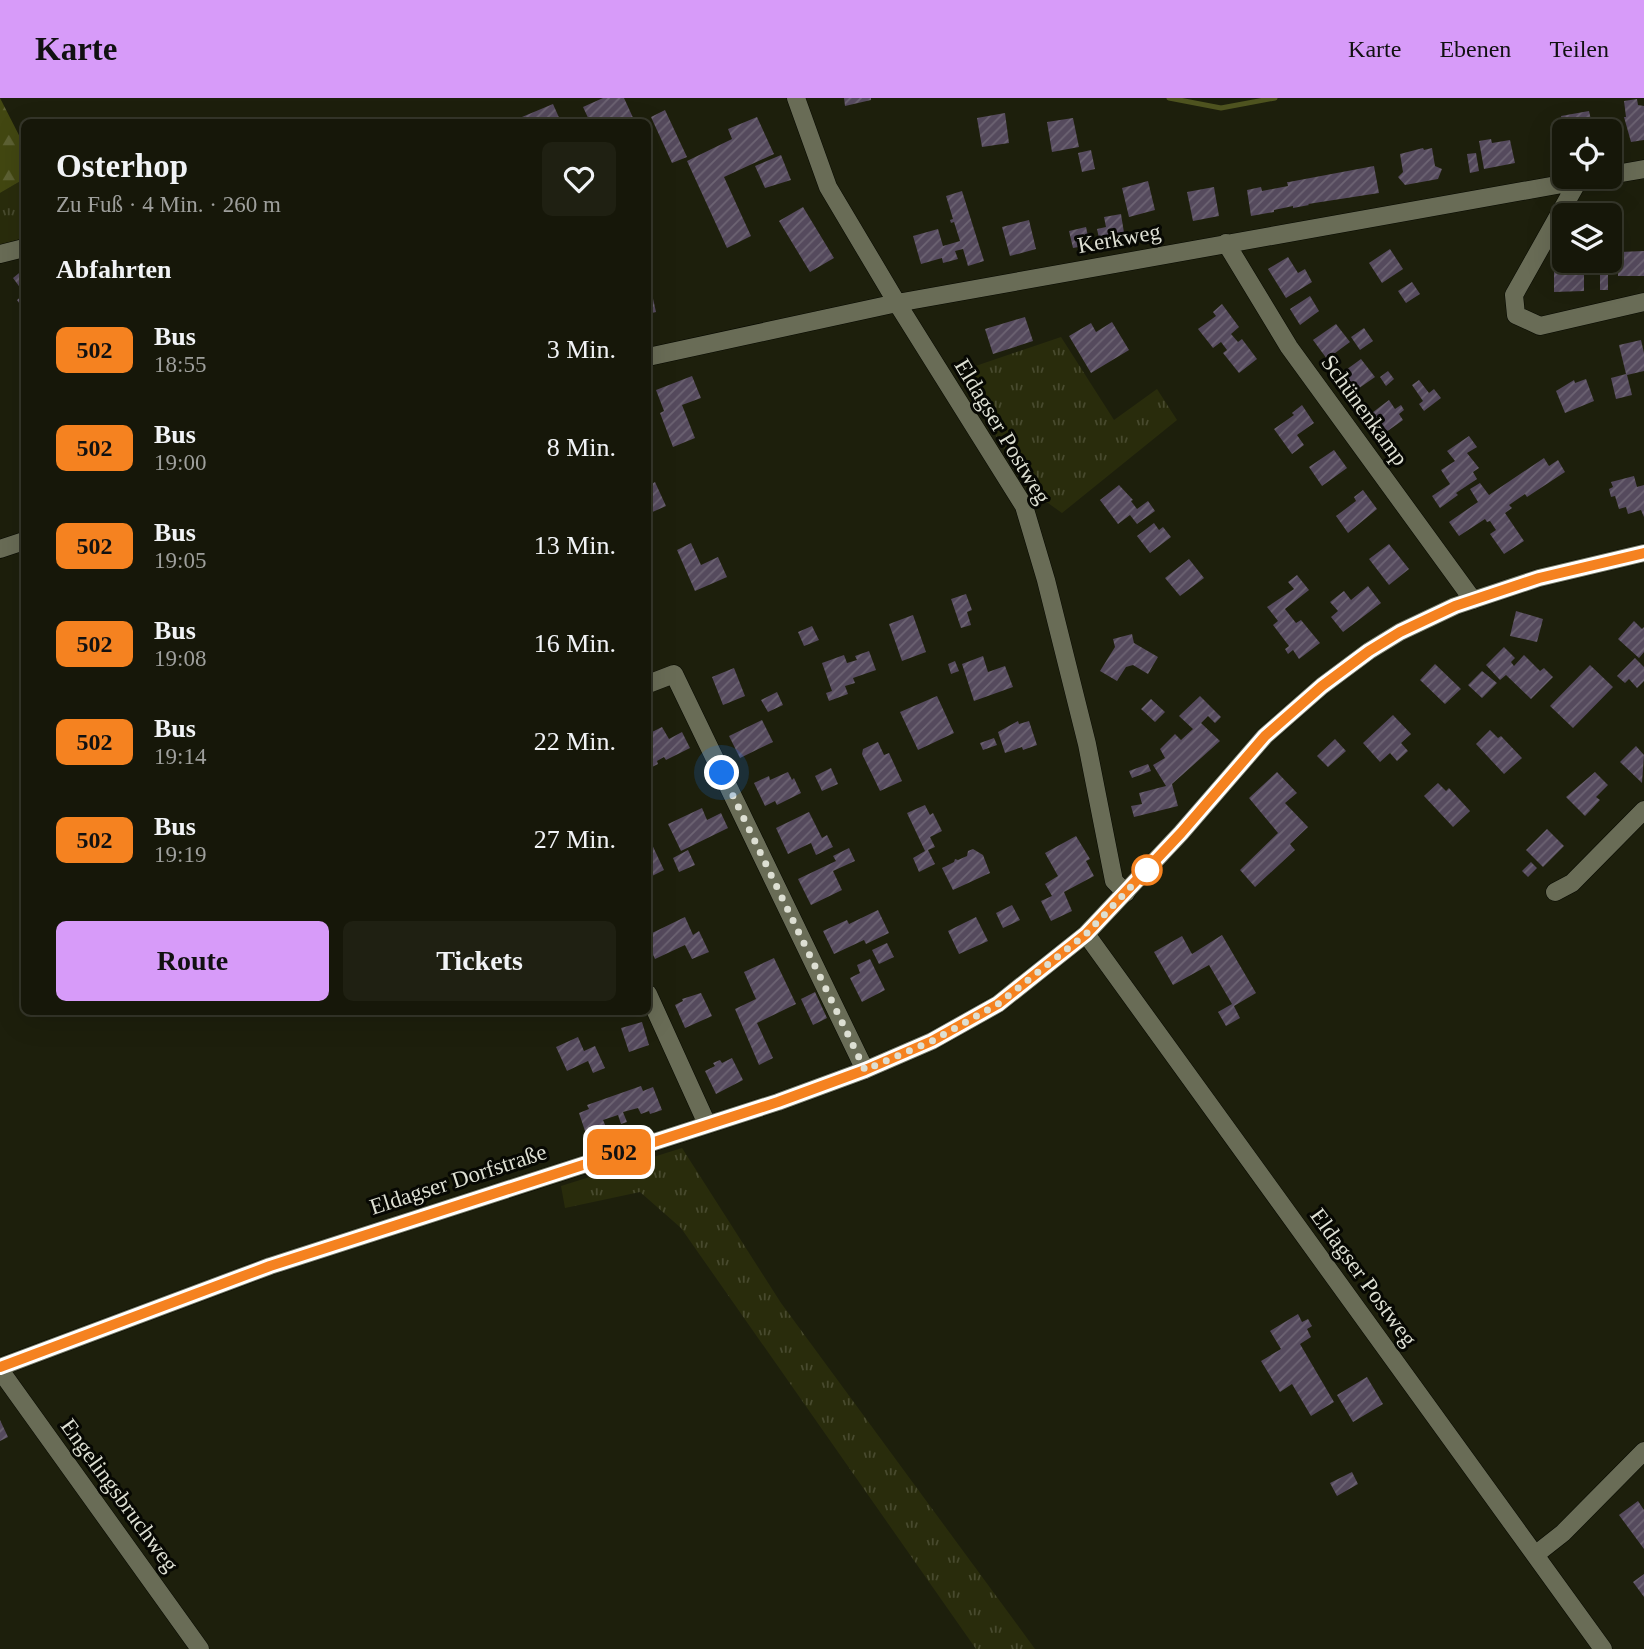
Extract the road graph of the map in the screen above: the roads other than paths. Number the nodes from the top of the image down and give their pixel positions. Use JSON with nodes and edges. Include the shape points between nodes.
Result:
{"nodes":[{"id":1,"x":796,"y":98,"type":"edge"},
{"id":2,"x":1644,"y":169,"type":"edge"},
{"id":3,"x":1622,"y":173,"type":"edge"},
{"id":4,"x":1552,"y":186,"type":"edge"},
{"id":5,"x":1574,"y":189,"type":"edge"},
{"id":6,"x":1226,"y":243,"type":"junction"},
{"id":7,"x":21,"y":249,"type":"edge"},
{"id":8,"x":0,"y":254,"type":"edge"},
{"id":9,"x":1644,"y":302,"type":"edge"},
{"id":10,"x":897,"y":303,"type":"junction"},
{"id":11,"x":651,"y":356,"type":"edge"},
{"id":12,"x":21,"y":542,"type":"edge"},
{"id":13,"x":0,"y":548,"type":"edge"},
{"id":14,"x":1643,"y":554,"type":"edge"},
{"id":15,"x":1473,"y":600,"type":"junction"},
{"id":16,"x":651,"y":683,"type":"edge"},
{"id":17,"x":1644,"y":810,"type":"edge"},
{"id":18,"x":1555,"y":892,"type":"dead end"},
{"id":19,"x":1126,"y":893,"type":"junction"},
{"id":20,"x":1086,"y":934,"type":"junction"},
{"id":21,"x":651,"y":1001,"type":"edge"},
{"id":22,"x":865,"y":1070,"type":"junction"},
{"id":23,"x":707,"y":1124,"type":"junction"},
{"id":24,"x":0,"y":1369,"type":"edge"},
{"id":25,"x":1644,"y":1451,"type":"edge"},
{"id":26,"x":1535,"y":1555,"type":"junction"},
{"id":27,"x":200,"y":1649,"type":"edge"},
{"id":28,"x":1603,"y":1649,"type":"edge"}],
"edges":[{"from":1,"to":10,"type":"street","name":"Eldagser Postweg","via":[[828,187]]},
{"from":2,"to":3,"type":"street"},
{"from":4,"to":6,"type":"street","name":"Kerkweg"},
{"from":5,"to":9,"type":"street","via":[[1514,295],[1516,315],[1540,326]]},
{"from":6,"to":10,"type":"street","name":"Kerkweg"},
{"from":6,"to":15,"type":"street","name":"Schünenkamp","via":[[1289,347]]},
{"from":7,"to":8,"type":"street"},
{"from":10,"to":11,"type":"street","name":"Kerkweg"},
{"from":10,"to":19,"type":"street","name":"Eldagser Postweg","via":[[1024,506],[1087,744],[1114,881]]},
{"from":12,"to":13,"type":"street"},
{"from":14,"to":15,"type":"street","name":"Eldagser Dorfstraße","via":[[1539,578]]},
{"from":15,"to":19,"type":"street","name":"Eldagser Dorfstraße","via":[[1380,643],[1322,686],[1265,736]]},
{"from":16,"to":22,"type":"street","via":[[674,674]]},
{"from":17,"to":18,"type":"street","via":[[1572,883]]},
{"from":19,"to":20,"type":"street","name":"Eldagser Dorfstraße"},
{"from":20,"to":22,"type":"street","name":"Eldagser Dorfstraße","via":[[998,1004],[932,1041]]},
{"from":20,"to":26,"type":"street","name":"Eldagser Postweg"},
{"from":21,"to":23,"type":"street"},
{"from":22,"to":23,"type":"street","name":"Eldagser Dorfstraße"},
{"from":23,"to":24,"type":"street","name":"Eldagser Dorfstraße","via":[[270,1266]]},
{"from":24,"to":27,"type":"street","name":"Engelingsbruchweg"},
{"from":25,"to":26,"type":"street"},
{"from":26,"to":28,"type":"street","name":"Eldagser Postweg"}]}
